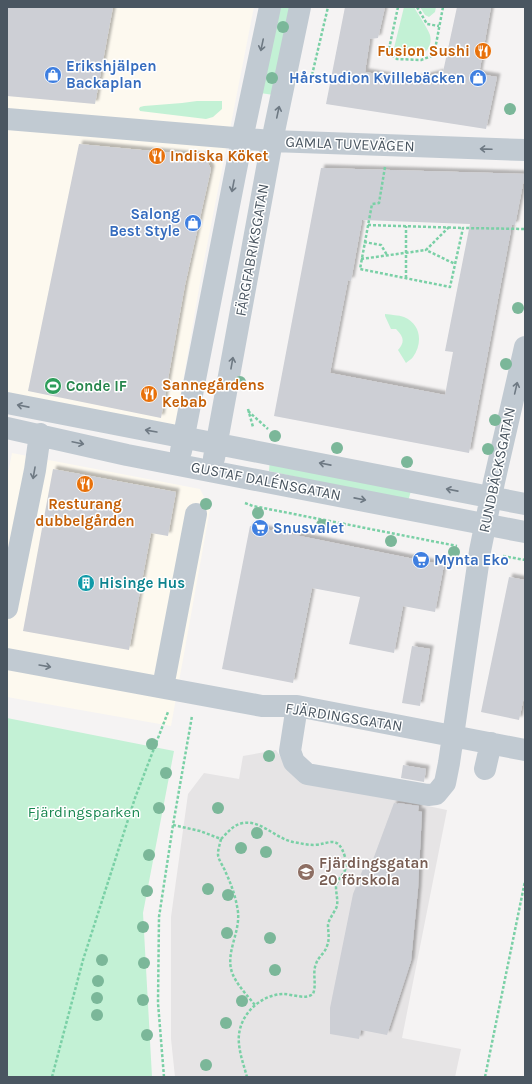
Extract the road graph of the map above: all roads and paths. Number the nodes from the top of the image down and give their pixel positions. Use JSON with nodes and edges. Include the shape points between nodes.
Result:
{"nodes":[{"id":1,"x":270,"y":7,"type":"edge"},
{"id":2,"x":300,"y":7,"type":"edge"},
{"id":3,"x":398,"y":7,"type":"edge"},
{"id":4,"x":417,"y":7,"type":"edge"},
{"id":5,"x":443,"y":7,"type":"edge"},
{"id":6,"x":439,"y":26,"type":"junction"},
{"id":7,"x":7,"y":119,"type":"edge"},
{"id":8,"x":242,"y":139,"type":"junction"},
{"id":9,"x":272,"y":141,"type":"junction"},
{"id":10,"x":389,"y":145,"type":"junction"},
{"id":11,"x":525,"y":150,"type":"edge"},
{"id":12,"x":368,"y":225,"type":"junction"},
{"id":13,"x":406,"y":226,"type":"junction"},
{"id":14,"x":449,"y":227,"type":"junction"},
{"id":15,"x":463,"y":228,"type":"junction"},
{"id":16,"x":525,"y":230,"type":"edge"},
{"id":17,"x":364,"y":242,"type":"junction"},
{"id":18,"x":426,"y":250,"type":"junction"},
{"id":19,"x":406,"y":252,"type":"junction"},
{"id":20,"x":387,"y":255,"type":"junction"},
{"id":21,"x":361,"y":259,"type":"junction"},
{"id":22,"x":455,"y":264,"type":"junction"},
{"id":23,"x":406,"y":278,"type":"junction"},
{"id":24,"x":525,"y":346,"type":"edge"},
{"id":25,"x":7,"y":403,"type":"edge"},
{"id":26,"x":7,"y":428,"type":"edge"},
{"id":27,"x":40,"y":434,"type":"junction"},
{"id":28,"x":184,"y":437,"type":"junction"},
{"id":29,"x":217,"y":443,"type":"junction"},
{"id":30,"x":178,"y":464,"type":"junction"},
{"id":31,"x":212,"y":471,"type":"junction"},
{"id":32,"x":491,"y":497,"type":"junction"},
{"id":33,"x":525,"y":504,"type":"edge"},
{"id":34,"x":196,"y":514,"type":"dead end"},
{"id":35,"x":485,"y":524,"type":"junction"},
{"id":36,"x":525,"y":532,"type":"edge"},
{"id":37,"x":7,"y":608,"type":"edge"},
{"id":38,"x":7,"y":659,"type":"edge"},
{"id":39,"x":179,"y":690,"type":"junction"},
{"id":40,"x":297,"y":706,"type":"junction"},
{"id":41,"x":453,"y":736,"type":"junction"},
{"id":42,"x":491,"y":744,"type":"junction"},
{"id":43,"x":525,"y":750,"type":"edge"},
{"id":44,"x":485,"y":769,"type":"dead end"},
{"id":45,"x":172,"y":825,"type":"junction"},
{"id":46,"x":221,"y":839,"type":"junction"},
{"id":47,"x":525,"y":881,"type":"edge"},
{"id":48,"x":255,"y":1005,"type":"junction"},
{"id":49,"x":52,"y":1077,"type":"edge"},
{"id":50,"x":164,"y":1077,"type":"edge"},
{"id":51,"x":248,"y":1077,"type":"edge"},
{"id":52,"x":485,"y":1077,"type":"edge"}],
"edges":[{"from":1,"to":8,"type":"street","name":"FÄRGFABRIKSGATAN","one_way":true},
{"from":9,"to":2,"type":"street","name":"FÄRGFABRIKSGATAN","one_way":true},
{"from":3,"to":6,"type":"path","via":[[389,49],[391,56],[397,59],[421,60],[434,55]]},
{"from":4,"to":6,"type":"path","via":[[427,24]]},
{"from":5,"to":6,"type":"path"},
{"from":7,"to":8,"type":"street","name":"GAMLA TUVEVÄGEN"},
{"from":8,"to":9,"type":"street","name":"GAMLA TUVEVÄGEN"},
{"from":8,"to":28,"type":"street","name":"FÄRGFABRIKSGATAN","one_way":true},
{"from":9,"to":10,"type":"street","name":"GAMLA TUVEVÄGEN"},
{"from":29,"to":9,"type":"street","name":"FÄRGFABRIKSGATAN","one_way":true},
{"from":11,"to":10,"type":"street","name":"GAMLA TUVEVÄGEN","one_way":true},
{"from":10,"to":12,"type":"path","via":[[379,203],[372,204]]},
{"from":12,"to":13,"type":"path"},
{"from":12,"to":17,"type":"path"},
{"from":13,"to":14,"type":"path"},
{"from":13,"to":19,"type":"path"},
{"from":14,"to":15,"type":"path"},
{"from":14,"to":18,"type":"path"},
{"from":15,"to":16,"type":"path"},
{"from":15,"to":22,"type":"path"},
{"from":17,"to":20,"type":"path","via":[[381,245]]},
{"from":17,"to":21,"type":"path"},
{"from":18,"to":19,"type":"path"},
{"from":18,"to":22,"type":"path"},
{"from":19,"to":20,"type":"path"},
{"from":19,"to":23,"type":"path"},
{"from":20,"to":21,"type":"path"},
{"from":21,"to":23,"type":"path","via":[[360,269]]},
{"from":22,"to":23,"type":"path","via":[[450,286]]},
{"from":32,"to":24,"type":"street","name":"RUNDBÄCKSGATAN","one_way":true},
{"from":28,"to":25,"type":"street","name":"GUSTAF DALÉNSGATAN","one_way":true},
{"from":26,"to":27,"type":"street","name":"GUSTAF DALÉNSGATAN"},
{"from":27,"to":30,"type":"street","name":"GUSTAF DALÉNSGATAN","one_way":true},
{"from":27,"to":37,"type":"street","one_way":true},
{"from":28,"to":29,"type":"street","name":"GUSTAF DALÉNSGATAN"},
{"from":28,"to":30,"type":"street","name":"FÄRGFABRIKSGATAN"},
{"from":29,"to":31,"type":"street","name":"FÄRGFABRIKSGATAN"},
{"from":32,"to":29,"type":"street","name":"GUSTAF DALÉNSGATAN","one_way":true},
{"from":30,"to":31,"type":"street","name":"GUSTAF DALÉNSGATAN"},
{"from":31,"to":35,"type":"street","name":"GUSTAF DALÉNSGATAN","one_way":true},
{"from":32,"to":33,"type":"street","name":"GUSTAF DALÉNSGATAN"},
{"from":32,"to":35,"type":"street","name":"RUNDBÄCKSGATAN"},
{"from":34,"to":39,"type":"street"},
{"from":35,"to":36,"type":"street","name":"GUSTAF DALÉNSGATAN"},
{"from":35,"to":41,"type":"street","name":"RUNDBÄCKSGATAN"},
{"from":38,"to":39,"type":"street","name":"FJÄRDINGSGATAN","one_way":true},
{"from":39,"to":40,"type":"street","name":"FJÄRDINGSGATAN","via":[[262,706]]},
{"from":39,"to":45,"type":"path"},
{"from":39,"to":49,"type":"path","via":[[135,798],[83,960]]},
{"from":40,"to":41,"type":"street","name":"FJÄRDINGSGATAN"},
{"from":40,"to":41,"type":"street","name":"RUNDBÄCKSGATAN","via":[[290,751],[294,762],[307,774],[428,795],[436,794],[445,783]]},
{"from":41,"to":42,"type":"street","name":"FJÄRDINGSGATAN"},
{"from":42,"to":43,"type":"street","name":"FJÄRDINGSGATAN"},
{"from":42,"to":44,"type":"street"},
{"from":45,"to":46,"type":"path"},
{"from":45,"to":50,"type":"path","via":[[159,917],[158,1003]]},
{"from":46,"to":48,"type":"path","via":[[218,856],[234,891],[238,911],[237,932],[230,959],[231,972]]},
{"from":46,"to":48,"type":"path","via":[[229,829],[249,823],[264,827],[290,841],[311,845],[335,843],[340,846],[346,858],[346,869],[336,885],[337,903],[335,912],[329,920],[327,945],[315,966],[313,994],[305,997],[276,995]]},
{"from":47,"to":52,"type":"path"},
{"from":48,"to":51,"type":"path","via":[[244,1018],[239,1043]]}]}
